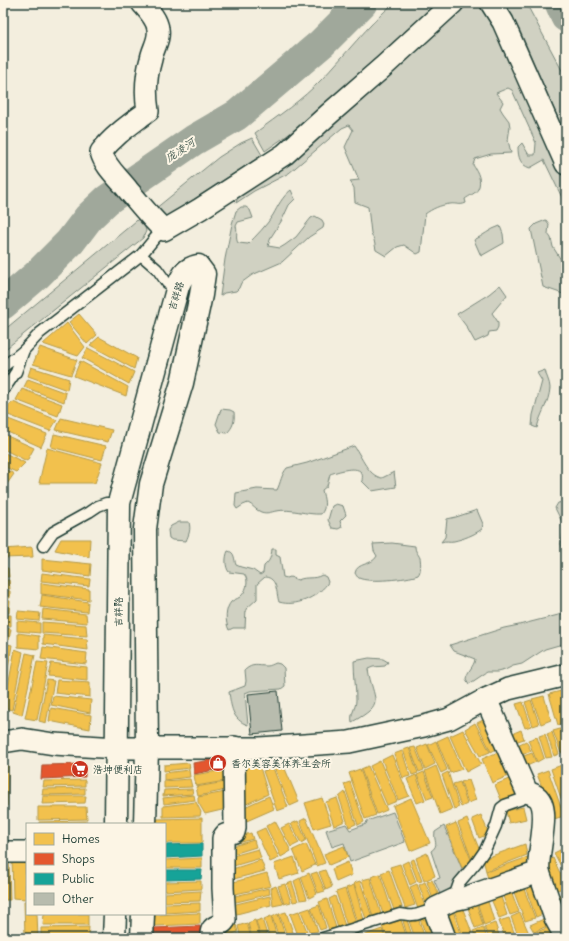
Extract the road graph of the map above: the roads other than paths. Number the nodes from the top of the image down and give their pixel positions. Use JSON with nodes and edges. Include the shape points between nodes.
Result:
{"nodes":[{"id":1,"x":142,"y":3,"type":"edge"},
{"id":2,"x":453,"y":3,"type":"edge"},
{"id":3,"x":491,"y":3,"type":"edge"},
{"id":4,"x":566,"y":164,"type":"edge"},
{"id":5,"x":164,"y":230,"type":"junction"},
{"id":6,"x":141,"y":255,"type":"junction"},
{"id":7,"x":178,"y":286,"type":"junction"},
{"id":8,"x":24,"y":350,"type":"junction"},
{"id":9,"x":3,"y":367,"type":"edge"},
{"id":10,"x":154,"y":376,"type":"junction"},
{"id":11,"x":182,"y":383,"type":"junction"},
{"id":12,"x":3,"y":391,"type":"edge"},
{"id":13,"x":119,"y":503,"type":"junction"},
{"id":14,"x":43,"y":546,"type":"dead end"},
{"id":15,"x":566,"y":675,"type":"edge"},
{"id":16,"x":486,"y":699,"type":"junction"},
{"id":17,"x":3,"y":742,"type":"edge"},
{"id":18,"x":117,"y":748,"type":"junction"},
{"id":19,"x":147,"y":748,"type":"junction"},
{"id":20,"x":234,"y":748,"type":"junction"},
{"id":21,"x":527,"y":792,"type":"junction"},
{"id":22,"x":116,"y":823,"type":"edge"},
{"id":23,"x":145,"y":823,"type":"edge"},
{"id":24,"x":3,"y":852,"type":"edge"},
{"id":25,"x":26,"y":852,"type":"edge"},
{"id":26,"x":539,"y":872,"type":"junction"},
{"id":27,"x":453,"y":900,"type":"junction"},
{"id":28,"x":435,"y":912,"type":"junction"},
{"id":29,"x":114,"y":915,"type":"edge"},
{"id":30,"x":143,"y":915,"type":"edge"},
{"id":31,"x":114,"y":938,"type":"edge"},
{"id":32,"x":142,"y":938,"type":"edge"},
{"id":33,"x":211,"y":938,"type":"edge"},
{"id":34,"x":323,"y":938,"type":"edge"},
{"id":35,"x":445,"y":938,"type":"edge"},
{"id":36,"x":566,"y":938,"type":"edge"}],
"edges":[{"from":1,"to":5,"type":"street","via":[[158,28],[158,40],[147,78],[148,111],[109,141],[101,152],[110,168]]},
{"from":2,"to":5,"type":"street","via":[[285,154]]},
{"from":3,"to":4,"type":"street","via":[[503,22]]},
{"from":5,"to":6,"type":"lane"},
{"from":6,"to":7,"type":"lane","via":[[157,269],[167,283]]},
{"from":6,"to":8,"type":"lane","via":[[40,334]]},
{"from":7,"to":10,"type":"main road","name":"吉祥路"},
{"from":7,"to":11,"type":"main road","name":"吉祥路","via":[[185,272],[193,267],[198,266],[204,274]]},
{"from":8,"to":9,"type":"lane"},
{"from":8,"to":12,"type":"lane","via":[[16,372]]},
{"from":10,"to":11,"type":"main road"},
{"from":10,"to":13,"type":"main road","name":"吉祥路"},
{"from":11,"to":19,"type":"main road","name":"吉祥路","via":[[151,484],[145,529]]},
{"from":13,"to":14,"type":"lane","via":[[98,506],[53,532]]},
{"from":13,"to":18,"type":"main road","name":"吉祥路"},
{"from":15,"to":16,"type":"street","via":[[508,689]]},
{"from":16,"to":20,"type":"street","via":[[449,719],[349,742]]},
{"from":16,"to":21,"type":"street"},
{"from":17,"to":18,"type":"street","via":[[22,739]]},
{"from":18,"to":19,"type":"street"},
{"from":18,"to":22,"type":"main road","name":"吉祥路"},
{"from":19,"to":20,"type":"street"},
{"from":19,"to":23,"type":"main road","name":"吉祥路"},
{"from":20,"to":33,"type":"street","via":[[235,828],[234,832],[223,838],[225,920],[212,929]]},
{"from":21,"to":26,"type":"street","via":[[538,798],[544,816]]},
{"from":21,"to":27,"type":"lane","via":[[522,798],[500,808],[496,826],[487,846],[459,883]]},
{"from":24,"to":25,"type":"street"},
{"from":26,"to":27,"type":"street","via":[[467,898]]},
{"from":26,"to":36,"type":"street","via":[[555,918]]},
{"from":27,"to":28,"type":"street","via":[[436,908]]},
{"from":28,"to":34,"type":"lane","via":[[432,910],[411,916],[400,914]]},
{"from":28,"to":35,"type":"street"},
{"from":29,"to":31,"type":"main road"},
{"from":30,"to":32,"type":"main road"}]}
